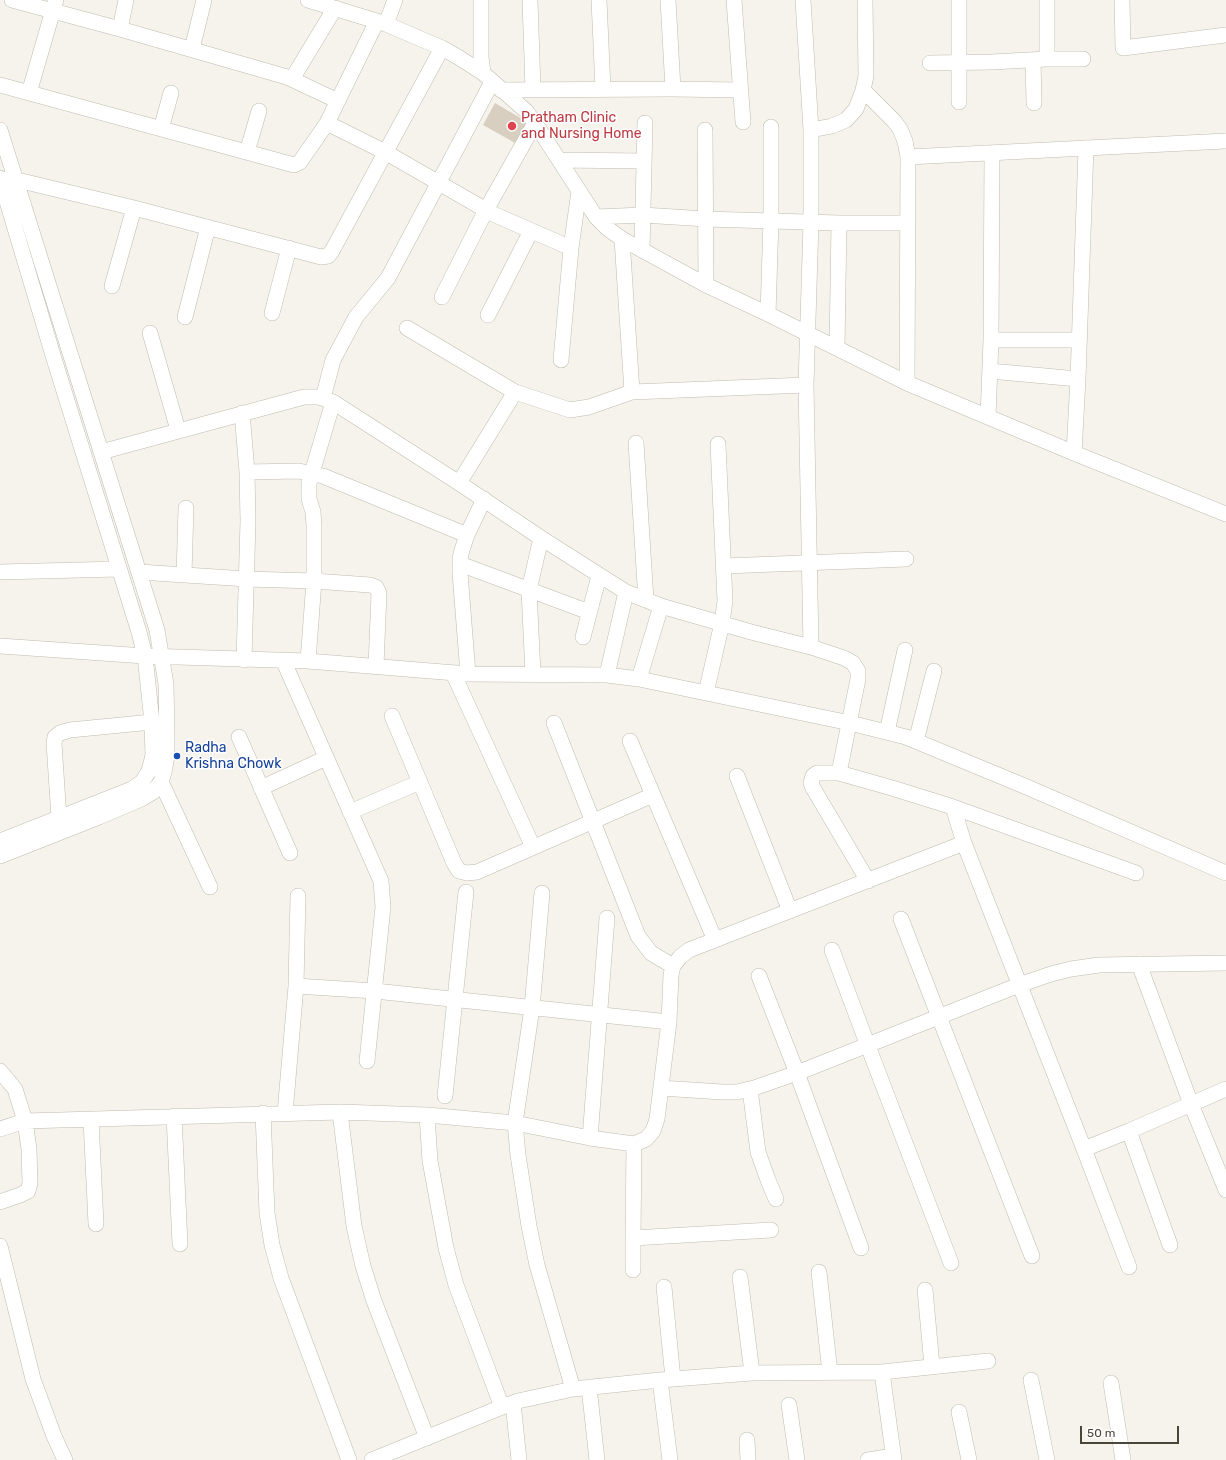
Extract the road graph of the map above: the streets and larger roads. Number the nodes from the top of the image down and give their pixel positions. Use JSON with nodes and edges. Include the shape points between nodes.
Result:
{"nodes":[{"id":1,"x":12,"y":0,"type":"edge"},
{"id":2,"x":126,"y":0,"type":"edge"},
{"id":3,"x":204,"y":0,"type":"edge"},
{"id":4,"x":308,"y":0,"type":"edge"},
{"id":5,"x":395,"y":0,"type":"edge"},
{"id":6,"x":481,"y":0,"type":"edge"},
{"id":7,"x":530,"y":0,"type":"edge"},
{"id":8,"x":599,"y":0,"type":"edge"},
{"id":9,"x":668,"y":0,"type":"edge"},
{"id":10,"x":734,"y":0,"type":"edge"},
{"id":11,"x":803,"y":0,"type":"edge"},
{"id":12,"x":865,"y":0,"type":"edge"},
{"id":13,"x":959,"y":0,"type":"edge"},
{"id":14,"x":1047,"y":0,"type":"edge"},
{"id":15,"x":1122,"y":0,"type":"edge"},
{"id":16,"x":328,"y":4,"type":"edge"},
{"id":17,"x":55,"y":6,"type":"edge"},
{"id":18,"x":382,"y":23,"type":"junction"},
{"id":19,"x":120,"y":29,"type":"junction"},
{"id":20,"x":1226,"y":35,"type":"edge"},
{"id":21,"x":442,"y":48,"type":"junction"},
{"id":22,"x":192,"y":49,"type":"junction"},
{"id":23,"x":1083,"y":58,"type":"dead end"},
{"id":24,"x":1040,"y":59,"type":"junction"},
{"id":25,"x":959,"y":62,"type":"junction"},
{"id":26,"x":930,"y":63,"type":"dead end"},
{"id":27,"x":292,"y":79,"type":"junction"},
{"id":28,"x":492,"y":82,"type":"junction"},
{"id":29,"x":0,"y":85,"type":"edge"},
{"id":30,"x":532,"y":89,"type":"junction"},
{"id":31,"x":603,"y":89,"type":"junction"},
{"id":32,"x":674,"y":89,"type":"junction"},
{"id":33,"x":740,"y":90,"type":"junction"},
{"id":34,"x":863,"y":90,"type":"junction"},
{"id":35,"x":28,"y":93,"type":"junction"},
{"id":36,"x":171,"y":93,"type":"dead end"},
{"id":37,"x":338,"y":101,"type":"junction"},
{"id":38,"x":959,"y":102,"type":"dead end"},
{"id":39,"x":1034,"y":103,"type":"dead end"},
{"id":40,"x":259,"y":111,"type":"dead end"},
{"id":41,"x":743,"y":122,"type":"dead end"},
{"id":42,"x":327,"y":123,"type":"junction"},
{"id":43,"x":536,"y":123,"type":"junction"},
{"id":44,"x":645,"y":123,"type":"dead end"},
{"id":45,"x":771,"y":127,"type":"dead end"},
{"id":46,"x":161,"y":129,"type":"junction"},
{"id":47,"x":0,"y":130,"type":"edge"},
{"id":48,"x":705,"y":130,"type":"dead end"},
{"id":49,"x":811,"y":130,"type":"junction"},
{"id":50,"x":1226,"y":141,"type":"edge"},
{"id":51,"x":1086,"y":148,"type":"junction"},
{"id":52,"x":247,"y":152,"type":"junction"},
{"id":53,"x":385,"y":152,"type":"junction"},
{"id":54,"x":992,"y":154,"type":"junction"},
{"id":55,"x":908,"y":157,"type":"junction"},
{"id":56,"x":559,"y":160,"type":"junction"},
{"id":57,"x":644,"y":161,"type":"junction"},
{"id":58,"x":0,"y":177,"type":"edge"},
{"id":59,"x":17,"y":180,"type":"junction"},
{"id":60,"x":438,"y":183,"type":"junction"},
{"id":61,"x":579,"y":192,"type":"junction"},
{"id":62,"x":134,"y":208,"type":"junction"},
{"id":63,"x":486,"y":210,"type":"junction"},
{"id":64,"x":643,"y":215,"type":"junction"},
{"id":65,"x":596,"y":217,"type":"junction"},
{"id":66,"x":706,"y":219,"type":"junction"},
{"id":67,"x":771,"y":220,"type":"junction"},
{"id":68,"x":811,"y":222,"type":"junction"},
{"id":69,"x":839,"y":223,"type":"junction"},
{"id":70,"x":908,"y":223,"type":"junction"},
{"id":71,"x":208,"y":227,"type":"junction"},
{"id":72,"x":531,"y":231,"type":"junction"},
{"id":73,"x":622,"y":239,"type":"junction"},
{"id":74,"x":289,"y":248,"type":"junction"},
{"id":75,"x":571,"y":248,"type":"junction"},
{"id":76,"x":642,"y":250,"type":"junction"},
{"id":77,"x":706,"y":285,"type":"junction"},
{"id":78,"x":112,"y":286,"type":"dead end"},
{"id":79,"x":442,"y":297,"type":"dead end"},
{"id":80,"x":272,"y":313,"type":"dead end"},
{"id":81,"x":768,"y":314,"type":"junction"},
{"id":82,"x":488,"y":315,"type":"dead end"},
{"id":83,"x":185,"y":317,"type":"dead end"},
{"id":84,"x":407,"y":328,"type":"dead end"},
{"id":85,"x":150,"y":333,"type":"dead end"},
{"id":86,"x":808,"y":333,"type":"junction"},
{"id":87,"x":991,"y":340,"type":"junction"},
{"id":88,"x":1080,"y":340,"type":"junction"},
{"id":89,"x":837,"y":348,"type":"junction"},
{"id":90,"x":561,"y":360,"type":"dead end"},
{"id":91,"x":990,"y":371,"type":"junction"},
{"id":92,"x":1078,"y":379,"type":"junction"},
{"id":93,"x":907,"y":383,"type":"junction"},
{"id":94,"x":806,"y":385,"type":"junction"},
{"id":95,"x":515,"y":392,"type":"junction"},
{"id":96,"x":632,"y":392,"type":"junction"},
{"id":97,"x":328,"y":400,"type":"junction"},
{"id":98,"x":242,"y":413,"type":"junction"},
{"id":99,"x":988,"y":417,"type":"junction"},
{"id":100,"x":178,"y":430,"type":"junction"},
{"id":101,"x":636,"y":443,"type":"dead end"},
{"id":102,"x":718,"y":444,"type":"dead end"},
{"id":103,"x":101,"y":452,"type":"junction"},
{"id":104,"x":1074,"y":453,"type":"junction"},
{"id":105,"x":247,"y":472,"type":"junction"},
{"id":106,"x":312,"y":473,"type":"junction"},
{"id":107,"x":459,"y":483,"type":"junction"},
{"id":108,"x":484,"y":499,"type":"junction"},
{"id":109,"x":186,"y":508,"type":"dead end"},
{"id":110,"x":1226,"y":514,"type":"edge"},
{"id":111,"x":467,"y":535,"type":"junction"},
{"id":112,"x":541,"y":538,"type":"junction"},
{"id":113,"x":906,"y":559,"type":"dead end"},
{"id":114,"x":810,"y":563,"type":"junction"},
{"id":115,"x":460,"y":564,"type":"junction"},
{"id":116,"x":724,"y":566,"type":"junction"},
{"id":117,"x":119,"y":569,"type":"junction"},
{"id":118,"x":0,"y":572,"type":"edge"},
{"id":119,"x":139,"y":572,"type":"junction"},
{"id":120,"x":184,"y":575,"type":"junction"},
{"id":121,"x":599,"y":576,"type":"junction"},
{"id":122,"x":247,"y":579,"type":"junction"},
{"id":123,"x":314,"y":581,"type":"junction"},
{"id":124,"x":529,"y":590,"type":"junction"},
{"id":125,"x":626,"y":592,"type":"junction"},
{"id":126,"x":646,"y":600,"type":"junction"},
{"id":127,"x":661,"y":606,"type":"junction"},
{"id":128,"x":589,"y":612,"type":"junction"},
{"id":129,"x":722,"y":623,"type":"junction"},
{"id":130,"x":583,"y":637,"type":"dead end"},
{"id":131,"x":0,"y":646,"type":"edge"},
{"id":132,"x":811,"y":647,"type":"junction"},
{"id":133,"x":905,"y":650,"type":"dead end"},
{"id":134,"x":145,"y":656,"type":"junction"},
{"id":135,"x":162,"y":656,"type":"junction"},
{"id":136,"x":244,"y":660,"type":"junction"},
{"id":137,"x":283,"y":660,"type":"junction"},
{"id":138,"x":308,"y":661,"type":"junction"},
{"id":139,"x":376,"y":666,"type":"junction"},
{"id":140,"x":934,"y":671,"type":"dead end"},
{"id":141,"x":460,"y":673,"type":"junction"},
{"id":142,"x":533,"y":674,"type":"junction"},
{"id":143,"x":607,"y":675,"type":"junction"},
{"id":144,"x":639,"y":679,"type":"junction"},
{"id":145,"x":706,"y":693,"type":"junction"},
{"id":146,"x":392,"y":716,"type":"dead end"},
{"id":147,"x":152,"y":722,"type":"junction"},
{"id":148,"x":554,"y":723,"type":"dead end"},
{"id":149,"x":850,"y":723,"type":"junction"},
{"id":150,"x":887,"y":732,"type":"junction"},
{"id":151,"x":239,"y":737,"type":"dead end"},
{"id":152,"x":630,"y":741,"type":"dead end"},
{"id":153,"x":916,"y":741,"type":"junction"},
{"id":154,"x":326,"y":758,"type":"junction"},
{"id":155,"x":839,"y":773,"type":"junction"},
{"id":156,"x":737,"y":776,"type":"dead end"},
{"id":157,"x":160,"y":782,"type":"junction"},
{"id":158,"x":420,"y":782,"type":"junction"},
{"id":159,"x":261,"y":788,"type":"junction"},
{"id":160,"x":653,"y":795,"type":"junction"},
{"id":161,"x":953,"y":807,"type":"junction"},
{"id":162,"x":350,"y":812,"type":"junction"},
{"id":163,"x":59,"y":818,"type":"junction"},
{"id":164,"x":593,"y":821,"type":"junction"},
{"id":165,"x":0,"y":841,"type":"edge"},
{"id":166,"x":964,"y":843,"type":"junction"},
{"id":167,"x":533,"y":847,"type":"junction"},
{"id":168,"x":290,"y":853,"type":"dead end"},
{"id":169,"x":0,"y":856,"type":"edge"},
{"id":170,"x":1226,"y":873,"type":"edge"},
{"id":171,"x":1136,"y":874,"type":"dead end"},
{"id":172,"x":868,"y":881,"type":"junction"},
{"id":173,"x":210,"y":887,"type":"dead end"},
{"id":174,"x":466,"y":892,"type":"dead end"},
{"id":175,"x":542,"y":893,"type":"dead end"},
{"id":176,"x":298,"y":896,"type":"dead end"},
{"id":177,"x":790,"y":911,"type":"junction"},
{"id":178,"x":607,"y":918,"type":"dead end"},
{"id":179,"x":901,"y":919,"type":"dead end"},
{"id":180,"x":715,"y":940,"type":"junction"},
{"id":181,"x":832,"y":950,"type":"dead end"},
{"id":182,"x":1139,"y":964,"type":"junction"},
{"id":183,"x":1226,"y":964,"type":"edge"},
{"id":184,"x":673,"y":966,"type":"junction"},
{"id":185,"x":759,"y":976,"type":"dead end"},
{"id":186,"x":1020,"y":985,"type":"junction"},
{"id":187,"x":296,"y":986,"type":"junction"},
{"id":188,"x":375,"y":991,"type":"junction"},
{"id":189,"x":455,"y":1000,"type":"junction"},
{"id":190,"x":532,"y":1008,"type":"junction"},
{"id":191,"x":601,"y":1014,"type":"junction"},
{"id":192,"x":940,"y":1017,"type":"junction"},
{"id":193,"x":668,"y":1022,"type":"junction"},
{"id":194,"x":868,"y":1046,"type":"junction"},
{"id":195,"x":367,"y":1061,"type":"dead end"},
{"id":196,"x":0,"y":1071,"type":"edge"},
{"id":197,"x":797,"y":1073,"type":"junction"},
{"id":198,"x":661,"y":1088,"type":"junction"},
{"id":199,"x":750,"y":1089,"type":"junction"},
{"id":200,"x":1226,"y":1089,"type":"edge"},
{"id":201,"x":445,"y":1096,"type":"dead end"},
{"id":202,"x":1191,"y":1104,"type":"junction"},
{"id":203,"x":340,"y":1112,"type":"junction"},
{"id":204,"x":264,"y":1113,"type":"junction"},
{"id":205,"x":285,"y":1113,"type":"junction"},
{"id":206,"x":428,"y":1114,"type":"junction"},
{"id":207,"x":174,"y":1116,"type":"junction"},
{"id":208,"x":91,"y":1120,"type":"junction"},
{"id":209,"x":25,"y":1121,"type":"junction"},
{"id":210,"x":515,"y":1123,"type":"junction"},
{"id":211,"x":0,"y":1129,"type":"edge"},
{"id":212,"x":1129,"y":1131,"type":"junction"},
{"id":213,"x":590,"y":1138,"type":"junction"},
{"id":214,"x":634,"y":1144,"type":"junction"},
{"id":215,"x":1084,"y":1149,"type":"junction"},
{"id":216,"x":1226,"y":1190,"type":"edge"},
{"id":217,"x":776,"y":1199,"type":"dead end"},
{"id":218,"x":0,"y":1202,"type":"edge"},
{"id":219,"x":96,"y":1224,"type":"dead end"},
{"id":220,"x":771,"y":1230,"type":"dead end"},
{"id":221,"x":633,"y":1238,"type":"junction"},
{"id":222,"x":180,"y":1244,"type":"dead end"},
{"id":223,"x":1170,"y":1245,"type":"dead end"},
{"id":224,"x":0,"y":1246,"type":"edge"},
{"id":225,"x":861,"y":1248,"type":"dead end"},
{"id":226,"x":1032,"y":1256,"type":"dead end"},
{"id":227,"x":951,"y":1263,"type":"dead end"},
{"id":228,"x":1129,"y":1267,"type":"dead end"},
{"id":229,"x":633,"y":1270,"type":"dead end"},
{"id":230,"x":819,"y":1272,"type":"dead end"},
{"id":231,"x":740,"y":1277,"type":"dead end"},
{"id":232,"x":664,"y":1287,"type":"dead end"},
{"id":233,"x":925,"y":1290,"type":"dead end"},
{"id":234,"x":988,"y":1361,"type":"dead end"},
{"id":235,"x":932,"y":1366,"type":"junction"},
{"id":236,"x":882,"y":1372,"type":"junction"},
{"id":237,"x":752,"y":1373,"type":"junction"},
{"id":238,"x":830,"y":1373,"type":"junction"},
{"id":239,"x":666,"y":1380,"type":"junction"},
{"id":240,"x":1031,"y":1380,"type":"dead end"},
{"id":241,"x":1111,"y":1383,"type":"dead end"},
{"id":242,"x":589,"y":1387,"type":"junction"},
{"id":243,"x":573,"y":1389,"type":"junction"},
{"id":244,"x":508,"y":1405,"type":"junction"},
{"id":245,"x":788,"y":1405,"type":"dead end"},
{"id":246,"x":959,"y":1412,"type":"dead end"},
{"id":247,"x":428,"y":1438,"type":"junction"},
{"id":248,"x":746,"y":1440,"type":"dead end"},
{"id":249,"x":893,"y":1458,"type":"edge"},
{"id":250,"x":65,"y":1460,"type":"edge"},
{"id":251,"x":349,"y":1460,"type":"edge"},
{"id":252,"x":372,"y":1460,"type":"edge"},
{"id":253,"x":519,"y":1460,"type":"edge"},
{"id":254,"x":597,"y":1460,"type":"edge"},
{"id":255,"x":670,"y":1460,"type":"edge"},
{"id":256,"x":748,"y":1460,"type":"edge"},
{"id":257,"x":797,"y":1460,"type":"edge"},
{"id":258,"x":868,"y":1460,"type":"edge"},
{"id":259,"x":969,"y":1460,"type":"edge"},
{"id":260,"x":1047,"y":1460,"type":"edge"},
{"id":261,"x":1123,"y":1460,"type":"edge"}],
"edges":[{"from":1,"to":17,"type":"street"},
{"from":2,"to":19,"type":"street"},
{"from":3,"to":22,"type":"street"},
{"from":4,"to":16,"type":"street"},
{"from":5,"to":18,"type":"street"},
{"from":6,"to":28,"type":"street","via":[[481,57]]},
{"from":7,"to":30,"type":"street"},
{"from":8,"to":31,"type":"street"},
{"from":9,"to":32,"type":"street"},
{"from":10,"to":33,"type":"street"},
{"from":11,"to":49,"type":"street"},
{"from":12,"to":34,"type":"street","via":[[866,76]]},
{"from":13,"to":25,"type":"street"},
{"from":14,"to":24,"type":"street"},
{"from":15,"to":20,"type":"street","via":[[1123,48]]},
{"from":16,"to":18,"type":"street"},
{"from":16,"to":27,"type":"street"},
{"from":17,"to":19,"type":"street"},
{"from":17,"to":35,"type":"street"},
{"from":18,"to":21,"type":"street"},
{"from":18,"to":37,"type":"street"},
{"from":19,"to":22,"type":"street"},
{"from":21,"to":28,"type":"street"},
{"from":21,"to":53,"type":"street"},
{"from":22,"to":27,"type":"street"},
{"from":23,"to":24,"type":"street"},
{"from":24,"to":25,"type":"street"},
{"from":24,"to":39,"type":"street"},
{"from":25,"to":26,"type":"street"},
{"from":25,"to":38,"type":"street"},
{"from":27,"to":37,"type":"street"},
{"from":28,"to":30,"type":"street"},
{"from":28,"to":43,"type":"street"},
{"from":28,"to":60,"type":"street"},
{"from":29,"to":35,"type":"street"},
{"from":30,"to":31,"type":"street"},
{"from":31,"to":32,"type":"street"},
{"from":32,"to":33,"type":"street"},
{"from":33,"to":41,"type":"street"},
{"from":34,"to":49,"type":"street","via":[[856,109],[846,120]]},
{"from":34,"to":55,"type":"street","via":[[900,129]]},
{"from":35,"to":46,"type":"street"},
{"from":36,"to":46,"type":"street"},
{"from":37,"to":42,"type":"street"},
{"from":40,"to":52,"type":"street"},
{"from":42,"to":52,"type":"street","via":[[300,162],[294,165]]},
{"from":42,"to":53,"type":"street"},
{"from":43,"to":56,"type":"street"},
{"from":43,"to":63,"type":"street"},
{"from":44,"to":57,"type":"street"},
{"from":45,"to":67,"type":"street"},
{"from":46,"to":52,"type":"street"},
{"from":47,"to":59,"type":"street"},
{"from":48,"to":66,"type":"street"},
{"from":49,"to":68,"type":"street"},
{"from":50,"to":51,"type":"street"},
{"from":51,"to":54,"type":"street"},
{"from":51,"to":88,"type":"street"},
{"from":53,"to":60,"type":"street"},
{"from":53,"to":74,"type":"street","via":[[328,256],[321,257]]},
{"from":54,"to":55,"type":"street"},
{"from":54,"to":87,"type":"street"},
{"from":55,"to":70,"type":"street"},
{"from":56,"to":57,"type":"street"},
{"from":56,"to":61,"type":"street"},
{"from":57,"to":64,"type":"street"},
{"from":58,"to":59,"type":"street"},
{"from":58,"to":117,"type":"street"},
{"from":59,"to":62,"type":"street"},
{"from":59,"to":103,"type":"street"},
{"from":60,"to":63,"type":"street"},
{"from":60,"to":97,"type":"street","via":[[388,278],[356,317],[333,360]]},
{"from":61,"to":65,"type":"street"},
{"from":61,"to":75,"type":"street"},
{"from":62,"to":71,"type":"street"},
{"from":62,"to":78,"type":"street"},
{"from":63,"to":72,"type":"street"},
{"from":63,"to":79,"type":"street"},
{"from":64,"to":65,"type":"street"},
{"from":64,"to":66,"type":"street"},
{"from":64,"to":76,"type":"street"},
{"from":65,"to":73,"type":"street"},
{"from":66,"to":67,"type":"street"},
{"from":66,"to":77,"type":"street"},
{"from":67,"to":68,"type":"street"},
{"from":67,"to":81,"type":"street"},
{"from":68,"to":69,"type":"street"},
{"from":68,"to":86,"type":"street"},
{"from":69,"to":70,"type":"street"},
{"from":69,"to":89,"type":"street"},
{"from":70,"to":93,"type":"street"},
{"from":71,"to":74,"type":"street"},
{"from":71,"to":83,"type":"street"},
{"from":72,"to":75,"type":"street"},
{"from":72,"to":82,"type":"street"},
{"from":73,"to":76,"type":"street"},
{"from":73,"to":96,"type":"street"},
{"from":74,"to":80,"type":"street"},
{"from":75,"to":90,"type":"street"},
{"from":76,"to":77,"type":"street"},
{"from":77,"to":81,"type":"street"},
{"from":81,"to":86,"type":"street"},
{"from":84,"to":95,"type":"street"},
{"from":85,"to":100,"type":"street"},
{"from":86,"to":89,"type":"street"},
{"from":86,"to":94,"type":"street"},
{"from":87,"to":88,"type":"street"},
{"from":87,"to":91,"type":"street"},
{"from":88,"to":92,"type":"street"},
{"from":89,"to":93,"type":"street"},
{"from":91,"to":92,"type":"street"},
{"from":91,"to":99,"type":"street"},
{"from":92,"to":104,"type":"street"},
{"from":93,"to":99,"type":"street"},
{"from":94,"to":96,"type":"street"},
{"from":94,"to":114,"type":"street"},
{"from":95,"to":96,"type":"street","via":[[570,410],[589,407]]},
{"from":95,"to":107,"type":"street"},
{"from":97,"to":98,"type":"street","via":[[304,397]]},
{"from":97,"to":106,"type":"street"},
{"from":97,"to":107,"type":"street"},
{"from":98,"to":100,"type":"street"},
{"from":98,"to":105,"type":"street"},
{"from":99,"to":104,"type":"street"},
{"from":100,"to":103,"type":"street"},
{"from":101,"to":126,"type":"street"},
{"from":102,"to":116,"type":"street"},
{"from":103,"to":119,"type":"street"},
{"from":104,"to":110,"type":"street"},
{"from":105,"to":106,"type":"street"},
{"from":105,"to":122,"type":"street"},
{"from":106,"to":111,"type":"street"},
{"from":106,"to":123,"type":"street","via":[[310,499],[314,526]]},
{"from":107,"to":108,"type":"street"},
{"from":108,"to":111,"type":"street"},
{"from":108,"to":112,"type":"street"},
{"from":109,"to":120,"type":"street"},
{"from":111,"to":115,"type":"street"},
{"from":112,"to":121,"type":"street"},
{"from":112,"to":124,"type":"street"},
{"from":113,"to":114,"type":"street"},
{"from":114,"to":116,"type":"street"},
{"from":114,"to":132,"type":"street"},
{"from":115,"to":124,"type":"street"},
{"from":115,"to":141,"type":"street"},
{"from":116,"to":129,"type":"street","via":[[725,601]]},
{"from":117,"to":118,"type":"street"},
{"from":117,"to":134,"type":"street"},
{"from":119,"to":120,"type":"street"},
{"from":119,"to":135,"type":"street","via":[[157,630]]},
{"from":120,"to":122,"type":"street"},
{"from":121,"to":125,"type":"street"},
{"from":121,"to":128,"type":"street"},
{"from":122,"to":123,"type":"street"},
{"from":122,"to":136,"type":"street"},
{"from":123,"to":138,"type":"street"},
{"from":123,"to":139,"type":"street","via":[[376,587]]},
{"from":124,"to":128,"type":"street"},
{"from":124,"to":142,"type":"street"},
{"from":125,"to":126,"type":"street"},
{"from":125,"to":143,"type":"street"},
{"from":126,"to":127,"type":"street"},
{"from":127,"to":129,"type":"street"},
{"from":127,"to":144,"type":"street"},
{"from":128,"to":130,"type":"street"},
{"from":129,"to":132,"type":"street"},
{"from":129,"to":145,"type":"street"},
{"from":131,"to":134,"type":"street"},
{"from":132,"to":149,"type":"street","via":[[844,658],[853,663],[858,671]]},
{"from":133,"to":150,"type":"street"},
{"from":134,"to":135,"type":"street"},
{"from":134,"to":147,"type":"street"},
{"from":135,"to":136,"type":"street"},
{"from":135,"to":157,"type":"street","via":[[166,684],[167,756]]},
{"from":136,"to":137,"type":"street"},
{"from":137,"to":138,"type":"street"},
{"from":137,"to":154,"type":"street"},
{"from":138,"to":139,"type":"street"},
{"from":139,"to":141,"type":"street"},
{"from":140,"to":153,"type":"street"},
{"from":141,"to":142,"type":"street"},
{"from":141,"to":167,"type":"street"},
{"from":142,"to":143,"type":"street"},
{"from":143,"to":144,"type":"street"},
{"from":144,"to":145,"type":"street"},
{"from":145,"to":149,"type":"street"},
{"from":146,"to":158,"type":"street"},
{"from":147,"to":163,"type":"street","via":[[153,755],[149,771],[142,782],[132,789]]},
{"from":147,"to":163,"type":"street","via":[[70,730],[55,737]]},
{"from":148,"to":164,"type":"street"},
{"from":149,"to":150,"type":"street"},
{"from":149,"to":155,"type":"street"},
{"from":150,"to":153,"type":"street"},
{"from":151,"to":159,"type":"street"},
{"from":152,"to":160,"type":"street"},
{"from":153,"to":170,"type":"street"},
{"from":154,"to":159,"type":"street"},
{"from":154,"to":162,"type":"street"},
{"from":155,"to":161,"type":"street"},
{"from":155,"to":172,"type":"street","via":[[817,773],[812,776],[811,783]]},
{"from":156,"to":177,"type":"street"},
{"from":157,"to":169,"type":"street","via":[[153,792],[141,799]]},
{"from":157,"to":173,"type":"street"},
{"from":158,"to":162,"type":"street"},
{"from":158,"to":167,"type":"street","via":[[459,870],[467,873],[477,872]]},
{"from":159,"to":168,"type":"street"},
{"from":160,"to":164,"type":"street"},
{"from":160,"to":180,"type":"street"},
{"from":161,"to":166,"type":"street"},
{"from":161,"to":171,"type":"street"},
{"from":162,"to":188,"type":"street","via":[[377,872],[382,892],[383,908]]},
{"from":163,"to":165,"type":"street"},
{"from":164,"to":167,"type":"street"},
{"from":164,"to":184,"type":"street","via":[[638,936],[651,953]]},
{"from":166,"to":172,"type":"street"},
{"from":166,"to":186,"type":"street"},
{"from":172,"to":177,"type":"street"},
{"from":174,"to":189,"type":"street"},
{"from":175,"to":190,"type":"street"},
{"from":176,"to":187,"type":"street"},
{"from":177,"to":180,"type":"street"},
{"from":178,"to":191,"type":"street"},
{"from":179,"to":192,"type":"street"},
{"from":180,"to":184,"type":"street","via":[[689,950]]},
{"from":181,"to":194,"type":"street"},
{"from":182,"to":183,"type":"street"},
{"from":182,"to":186,"type":"street","via":[[1071,969]]},
{"from":182,"to":202,"type":"street"},
{"from":184,"to":193,"type":"street"},
{"from":185,"to":197,"type":"street"},
{"from":186,"to":192,"type":"street"},
{"from":186,"to":215,"type":"street"},
{"from":187,"to":188,"type":"street"},
{"from":187,"to":205,"type":"street"},
{"from":188,"to":189,"type":"street"},
{"from":188,"to":195,"type":"street"},
{"from":189,"to":190,"type":"street"},
{"from":189,"to":201,"type":"street"},
{"from":190,"to":191,"type":"street"},
{"from":190,"to":210,"type":"street"},
{"from":191,"to":193,"type":"street"},
{"from":191,"to":213,"type":"street"},
{"from":192,"to":194,"type":"street"},
{"from":192,"to":226,"type":"street"},
{"from":193,"to":198,"type":"street"},
{"from":194,"to":197,"type":"street"},
{"from":194,"to":227,"type":"street"},
{"from":196,"to":209,"type":"street","via":[[15,1089]]},
{"from":197,"to":199,"type":"street"},
{"from":197,"to":225,"type":"street"},
{"from":198,"to":199,"type":"street","via":[[722,1092]]},
{"from":198,"to":214,"type":"street","via":[[653,1131],[646,1139]]},
{"from":199,"to":217,"type":"street","via":[[758,1152]]},
{"from":200,"to":202,"type":"street"},
{"from":202,"to":212,"type":"street"},
{"from":202,"to":216,"type":"street"},
{"from":203,"to":205,"type":"street"},
{"from":203,"to":206,"type":"street"},
{"from":203,"to":247,"type":"street","via":[[354,1226],[363,1266],[374,1302]]},
{"from":204,"to":205,"type":"street"},
{"from":204,"to":207,"type":"street"},
{"from":204,"to":251,"type":"street","via":[[267,1213],[272,1245],[281,1278]]},
{"from":206,"to":210,"type":"street"},
{"from":206,"to":244,"type":"street","via":[[430,1161],[446,1248],[456,1285]]},
{"from":207,"to":208,"type":"street"},
{"from":207,"to":222,"type":"street"},
{"from":208,"to":209,"type":"street"},
{"from":208,"to":219,"type":"street"},
{"from":209,"to":211,"type":"street"},
{"from":209,"to":218,"type":"street","via":[[29,1149],[28,1191]]},
{"from":210,"to":213,"type":"street"},
{"from":210,"to":243,"type":"street","via":[[537,1265]]},
{"from":212,"to":215,"type":"street"},
{"from":212,"to":223,"type":"street"},
{"from":213,"to":214,"type":"street"},
{"from":214,"to":221,"type":"street"},
{"from":215,"to":228,"type":"street"},
{"from":220,"to":221,"type":"street"},
{"from":221,"to":229,"type":"street"},
{"from":224,"to":250,"type":"street","via":[[33,1379]]},
{"from":230,"to":238,"type":"street"},
{"from":231,"to":237,"type":"street"},
{"from":232,"to":239,"type":"street"},
{"from":233,"to":235,"type":"street"},
{"from":234,"to":235,"type":"street"},
{"from":235,"to":236,"type":"street"},
{"from":236,"to":238,"type":"street"},
{"from":236,"to":249,"type":"street"},
{"from":237,"to":238,"type":"street"},
{"from":237,"to":239,"type":"street"},
{"from":239,"to":242,"type":"street"},
{"from":239,"to":255,"type":"street"},
{"from":240,"to":260,"type":"street"},
{"from":241,"to":261,"type":"street"},
{"from":242,"to":243,"type":"street"},
{"from":242,"to":254,"type":"street"},
{"from":243,"to":244,"type":"street"},
{"from":244,"to":247,"type":"street"},
{"from":244,"to":253,"type":"street"},
{"from":245,"to":257,"type":"street"},
{"from":246,"to":259,"type":"street"},
{"from":247,"to":252,"type":"street"},
{"from":248,"to":256,"type":"street"},
{"from":249,"to":258,"type":"street"}]}
